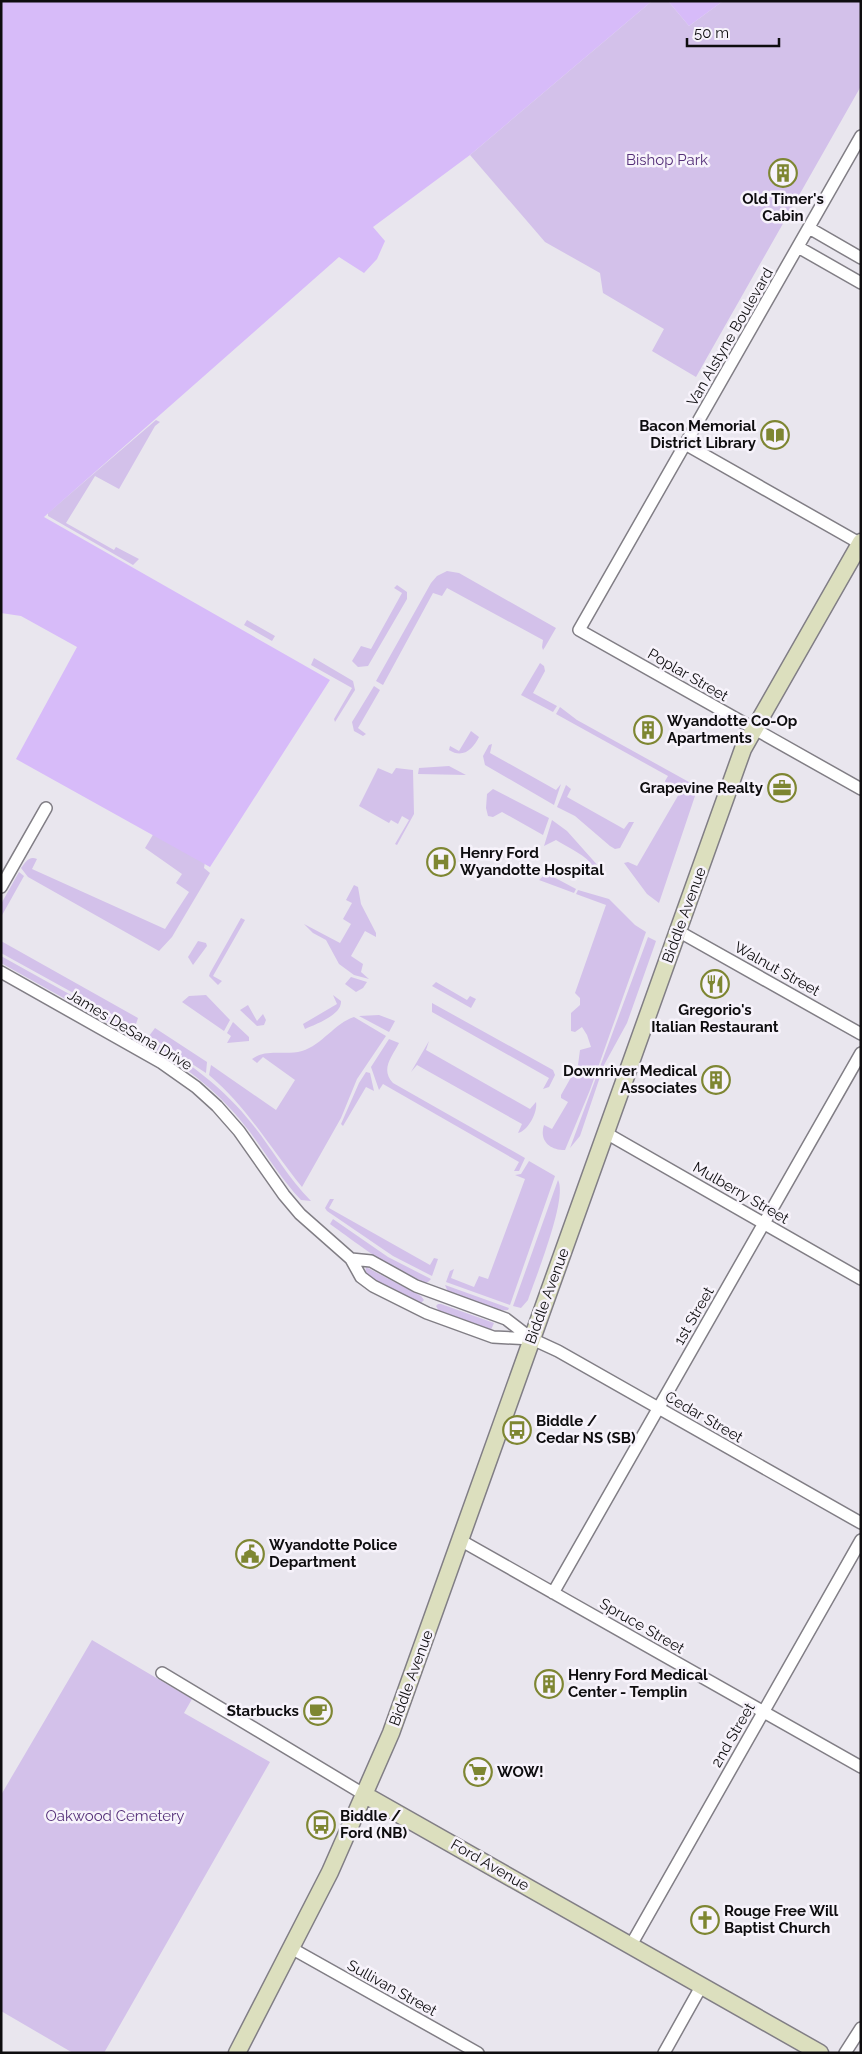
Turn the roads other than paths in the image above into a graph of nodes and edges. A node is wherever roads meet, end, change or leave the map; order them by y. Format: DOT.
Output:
graph roads {
  1 [pos="861,136"];
  2 [pos="810,228"];
  3 [pos="798,247"];
  4 [pos="861,258"];
  5 [pos="861,283"];
  6 [pos="685,444"];
  7 [pos="860,543"];
  8 [pos="579,630"];
  9 [pos="755,730"];
  10 [pos="861,789"];
  11 [pos="46,808"];
  12 [pos="1,887"];
  13 [pos="678,931"];
  14 [pos="1,972"];
  15 [pos="861,1034"];
  16 [pos="861,1053"];
  17 [pos="606,1133"];
  18 [pos="764,1224"];
  19 [pos="351,1259"];
  20 [pos="861,1279"];
  21 [pos="532,1339"];
  22 [pos="659,1408"];
  23 [pos="861,1523"];
  24 [pos="460,1540"];
  25 [pos="861,1540"];
  26 [pos="553,1593"];
  27 [pos="162,1672"];
  28 [pos="763,1712"];
  29 [pos="861,1767"];
  30 [pos="365,1795"];
  31 [pos="631,1945"];
  32 [pos="291,1948"];
  33 [pos="702,1985"];
  34 [pos="861,2028"];
  35 [pos="236,2053"];
  36 [pos="478,2053"];
  37 [pos="664,2053"];
  38 [pos="820,2053"];
  39 [pos="845,2053"];
  1 -- 2 [label="street, Van Alstyne Boulevard"];
  2 -- 3 [label="street, Van Alstyne Boulevard"];
  2 -- 4 [label="street"];
  3 -- 5 [label="street"];
  3 -- 6 [label="street, Van Alstyne Boulevard"];
  6 -- 7 [label="street"];
  6 -- 8 [label="street, Van Alstyne Boulevard"];
  7 -- 9 [label="main road, Biddle Avenue"];
  8 -- 9 [label="street, Poplar Street"];
  9 -- 10 [label="street, Poplar Street"];
  9 -- 13 [label="main road, Biddle Avenue"];
  11 -- 12 [label="street"];
  13 -- 15 [label="street, Walnut Street"];
  13 -- 17 [label="main road, Biddle Avenue"];
  14 -- 19 [label="street, James DeSana Drive"];
  16 -- 18 [label="street, 1st Street"];
  17 -- 18 [label="street, Mulberry Street"];
  17 -- 21 [label="main road, Biddle Avenue"];
  18 -- 20 [label="street, Mulberry Street"];
  18 -- 22 [label="street, 1st Street"];
  19 -- 21 [label="street, James DeSana Drive"];
  19 -- 21 [label="street, James DeSana Drive"];
  21 -- 22 [label="street, Cedar Street"];
  21 -- 24 [label="main road, Biddle Avenue"];
  22 -- 23 [label="street, Cedar Street"];
  22 -- 26 [label="street, 1st Street"];
  24 -- 26 [label="street, Spruce Street"];
  24 -- 30 [label="main road, Biddle Avenue"];
  25 -- 28 [label="street, 2nd Street"];
  26 -- 28 [label="street, Spruce Street"];
  27 -- 30 [label="street, Ford Avenue"];
  28 -- 29 [label="street, Spruce Street"];
  28 -- 31 [label="street, 2nd Street"];
  30 -- 31 [label="main road, Ford Avenue"];
  30 -- 32 [label="main road, Biddle Avenue"];
  31 -- 33 [label="main road, Ford Avenue"];
  32 -- 35 [label="main road, Biddle Avenue"];
  32 -- 36 [label="street, Sullivan Street"];
  33 -- 37 [label="street"];
  33 -- 38 [label="main road, Ford Avenue"];
  34 -- 39 [label="street"];
}
